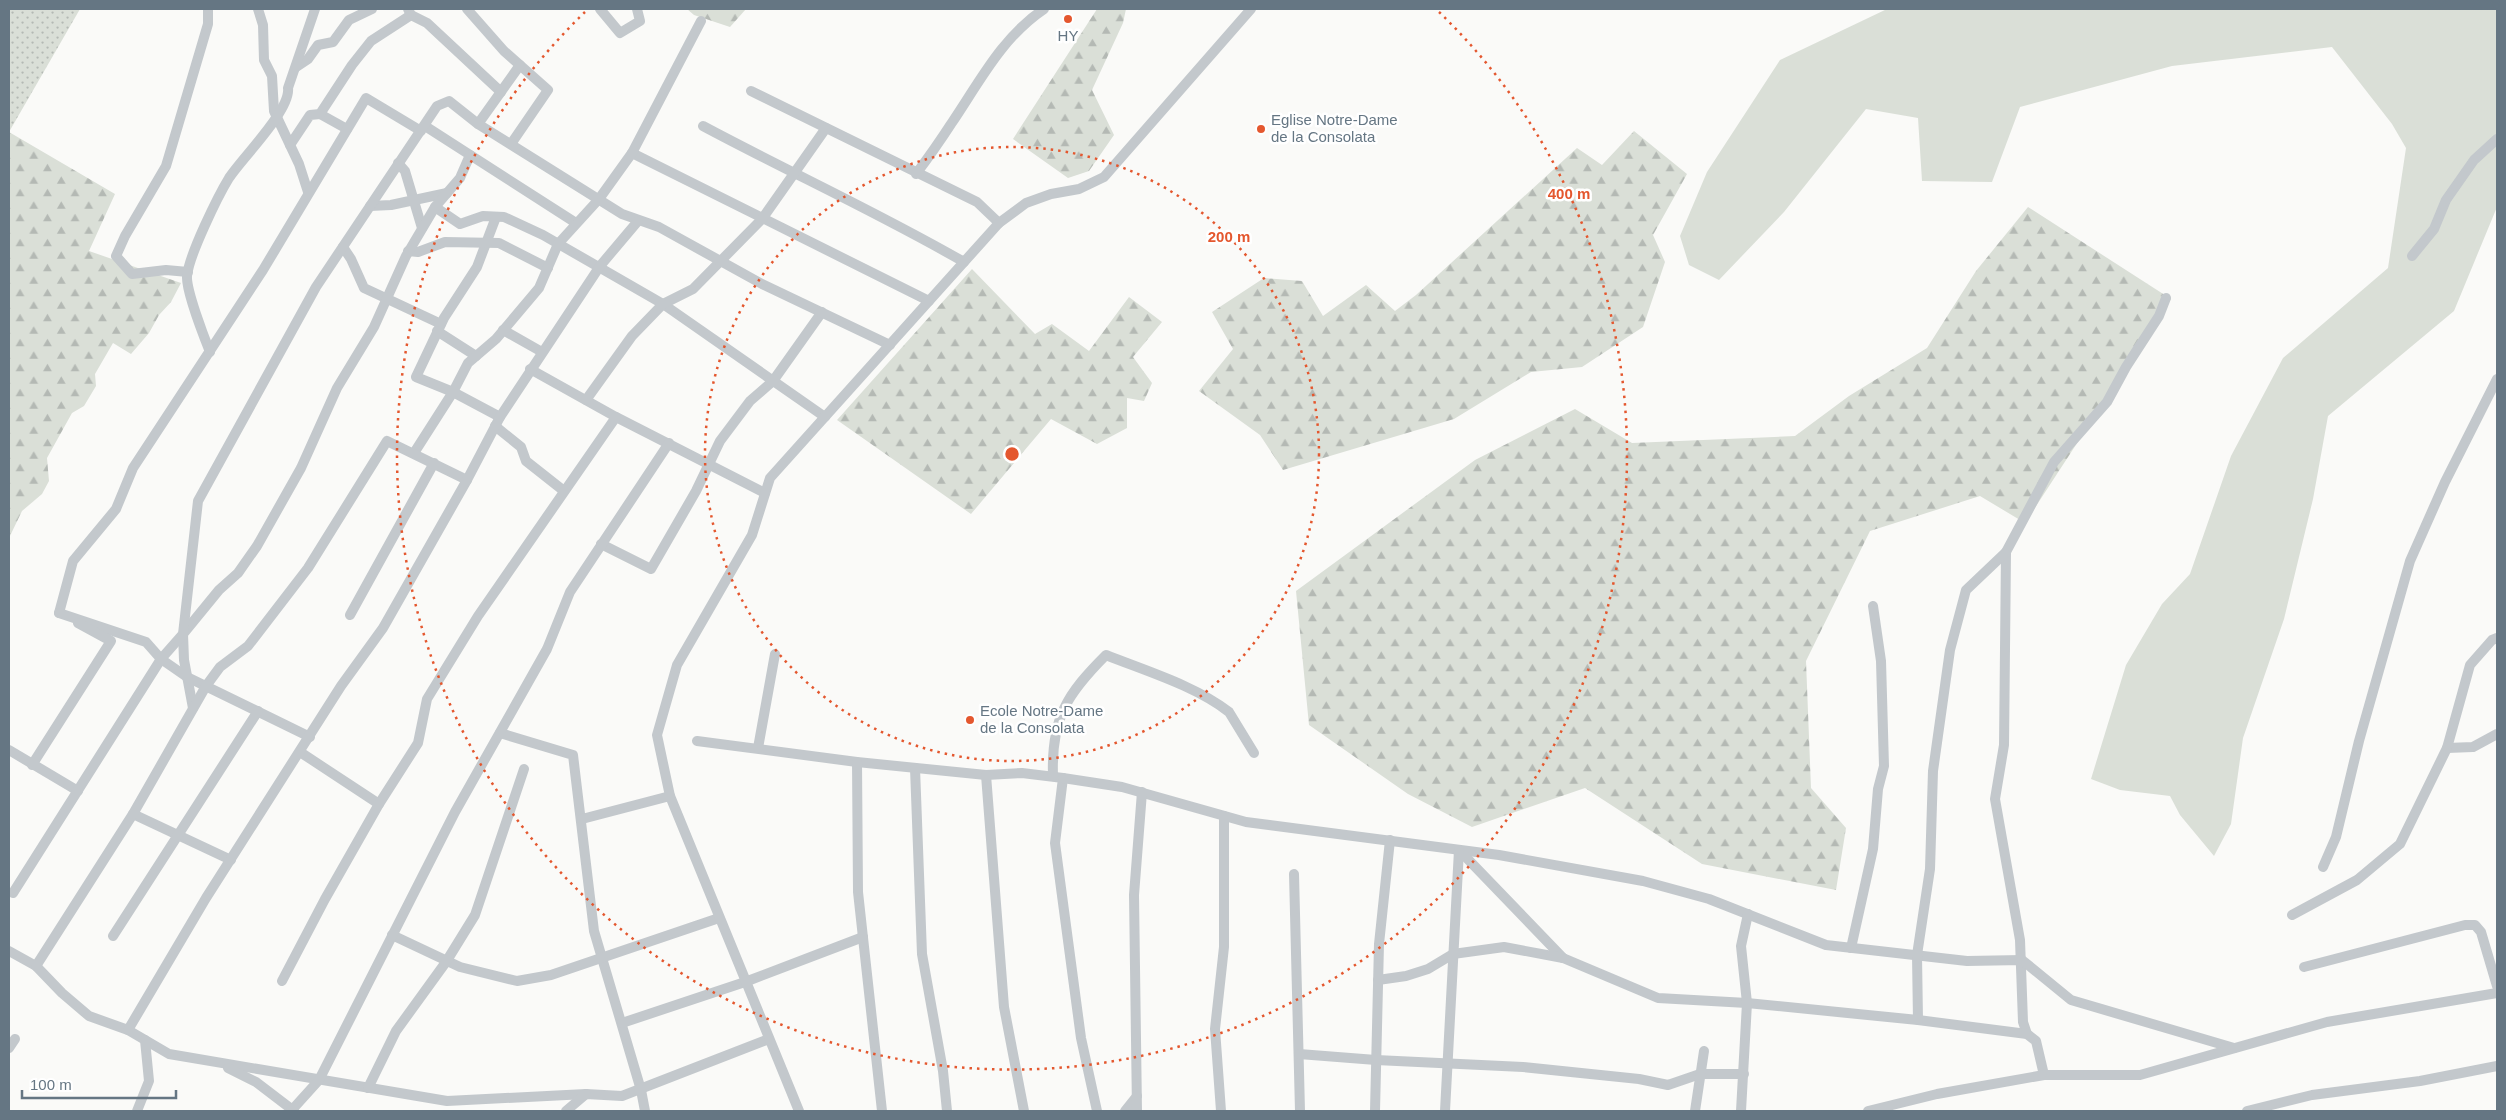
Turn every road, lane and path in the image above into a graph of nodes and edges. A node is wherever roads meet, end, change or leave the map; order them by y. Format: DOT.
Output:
graph roads {
  1 [pos="208,9"];
  2 [pos="258,9"];
  3 [pos="315,9"];
  4 [pos="372,9"];
  5 [pos="467,9"];
  6 [pos="600,9"];
  7 [pos="637,9"];
  8 [pos="1044,9"];
  9 [pos="1250,9"];
  10 [pos="409,12"];
  11 [pos="701,22"];
  12 [pos="520,65"];
  13 [pos="296,67"];
  14 [pos="501,92"];
  15 [pos="751,92"];
  16 [pos="320,114"];
  17 [pos="276,115"];
  18 [pos="478,124"];
  19 [pos="703,126"];
  20 [pos="423,128"];
  21 [pos="826,128"];
  22 [pos="347,129"];
  23 [pos="2497,139"];
  24 [pos="511,144"];
  25 [pos="290,145"];
  26 [pos="632,153"];
  27 [pos="470,155"];
  28 [pos="398,163"];
  29 [pos="793,174"];
  30 [pos="916,174"];
  31 [pos="308,192"];
  32 [pos="447,192"];
  33 [pos="599,198"];
  34 [pos="415,199"];
  35 [pos="370,206"];
  36 [pos="435,207"];
  37 [pos="496,216"];
  38 [pos="762,219"];
  39 [pos="638,220"];
  40 [pos="576,223"];
  41 [pos="999,223"];
  42 [pos="422,228"];
  43 [pos="488,243"];
  44 [pos="558,244"];
  45 [pos="343,247"];
  46 [pos="408,251"];
  47 [pos="2412,256"];
  48 [pos="720,260"];
  49 [pos="964,262"];
  50 [pos="600,266"];
  51 [pos="548,268"];
  52 [pos="188,272"];
  53 [pos="2166,298"];
  54 [pos="385,300"];
  55 [pos="929,301"];
  56 [pos="663,304"];
  57 [pos="822,312"];
  58 [pos="439,327"];
  59 [pos="503,330"];
  60 [pos="890,345"];
  61 [pos="210,352"];
  62 [pos="542,352"];
  63 [pos="476,356"];
  64 [pos="530,368"];
  65 [pos="2497,379"];
  66 [pos="773,381"];
  67 [pos="453,392"];
  68 [pos="586,400"];
  69 [pos="616,417"];
  70 [pos="825,417"];
  71 [pos="498,421"];
  72 [pos="669,443"];
  73 [pos="414,453"];
  74 [pos="434,464"];
  75 [pos="708,466"];
  76 [pos="467,480"];
  77 [pos="564,491"];
  78 [pos="765,493"];
  79 [pos="601,544"];
  80 [pos="2006,552"];
  81 [pos="1873,606"];
  82 [pos="59,613"];
  83 [pos="350,615"];
  84 [pos="183,634"];
  85 [pos="2497,638"];
  86 [pos="775,654"];
  87 [pos="161,659"];
  88 [pos="186,677"];
  89 [pos="206,686"];
  90 [pos="194,708"];
  91 [pos="258,710"];
  92 [pos="500,733"];
  93 [pos="2497,734"];
  94 [pos="310,736"];
  95 [pos="697,741"];
  96 [pos="758,748"];
  97 [pos="2447,748"];
  98 [pos="9,750"];
  99 [pos="300,752"];
  100 [pos="1254,753"];
  101 [pos="857,762"];
  102 [pos="32,765"];
  103 [pos="915,768"];
  104 [pos="524,769"];
  105 [pos="986,775"];
  106 [pos="1058,777"];
  107 [pos="78,791"];
  108 [pos="1142,792"];
  109 [pos="670,796"];
  110 [pos="379,804"];
  111 [pos="133,814"];
  112 [pos="1224,816"];
  113 [pos="582,819"];
  114 [pos="180,835"];
  115 [pos="1390,840"];
  116 [pos="1459,850"];
  117 [pos="231,860"];
  118 [pos="2323,867"];
  119 [pos="1294,874"];
  120 [pos="13,893"];
  121 [pos="1748,914"];
  122 [pos="2292,915"];
  123 [pos="719,918"];
  124 [pos="392,935"];
  125 [pos="113,936"];
  126 [pos="863,937"];
  127 [pos="1850,948"];
  128 [pos="9,951"];
  129 [pos="1453,954"];
  130 [pos="1917,955"];
  131 [pos="602,958"];
  132 [pos="1563,958"];
  133 [pos="2022,960"];
  134 [pos="446,962"];
  135 [pos="36,966"];
  136 [pos="2304,967"];
  137 [pos="1378,980"];
  138 [pos="282,981"];
  139 [pos="745,982"];
  140 [pos="2497,986"];
  141 [pos="2497,993"];
  142 [pos="1746,1004"];
  143 [pos="1918,1020"];
  144 [pos="622,1023"];
  145 [pos="128,1030"];
  146 [pos="2028,1034"];
  147 [pos="769,1039"];
  148 [pos="145,1040"];
  149 [pos="2234,1048"];
  150 [pos="1704,1051"];
  151 [pos="1299,1054"];
  152 [pos="1376,1060"];
  153 [pos="218,1063"];
  154 [pos="1447,1064"];
  155 [pos="2497,1066"];
  156 [pos="1700,1074"];
  157 [pos="1744,1074"];
  158 [pos="2044,1075"];
  159 [pos="319,1080"];
  160 [pos="368,1088"];
  161 [pos="641,1090"];
  162 [pos="586,1094"];
  163 [pos="1137,1096"];
  164 [pos="137,1111"];
  165 [pos="293,1111"];
  166 [pos="566,1111"];
  167 [pos="645,1111"];
  168 [pos="799,1111"];
  169 [pos="882,1111"];
  170 [pos="946,1111"];
  171 [pos="1024,1111"];
  172 [pos="1097,1111"];
  173 [pos="1125,1111"];
  174 [pos="1137,1111"];
  175 [pos="1221,1111"];
  176 [pos="1300,1111"];
  177 [pos="1375,1111"];
  178 [pos="1445,1111"];
  179 [pos="1695,1111"];
  180 [pos="1741,1111"];
  181 [pos="1868,1111"];
  182 [pos="2247,1111"];
  1 -- 52 [label="street"];
  2 -- 17 [label="street"];
  3 -- 13 [label="street"];
  4 -- 13 [label="street"];
  5 -- 12 [label="street"];
  6 -- 7 [label="street"];
  8 -- 30 [label="street"];
  9 -- 41 [label="street"];
  10 -- 14 [label="street"];
  10 -- 16 [label="street"];
  11 -- 26 [label="street"];
  12 -- 14 [label="street"];
  12 -- 24 [label="street"];
  13 -- 17 [label="street"];
  14 -- 18 [label="street"];
  15 -- 21 [label="street"];
  16 -- 22 [label="street"];
  16 -- 25 [label="street"];
  17 -- 25 [label="street"];
  17 -- 52 [label="street"];
  18 -- 20 [label="street"];
  18 -- 24 [label="street"];
  19 -- 29 [label="street"];
  20 -- 22 [label="street"];
  20 -- 27 [label="street"];
  20 -- 28 [label="street"];
  21 -- 29 [label="street"];
  21 -- 30 [label="street"];
  22 -- 31 [label="street"];
  23 -- 47 [label="street"];
  24 -- 33 [label="street"];
  25 -- 31 [label="street"];
  26 -- 33 [label="street"];
  26 -- 38 [label="street"];
  27 -- 32 [label="street"];
  27 -- 40 [label="street"];
  28 -- 34 [label="street"];
  28 -- 35 [label="street"];
  29 -- 38 [label="street"];
  29 -- 49 [label="street"];
  30 -- 41 [label="street"];
  31 -- 61 [label="street"];
  32 -- 34 [label="street"];
  32 -- 36 [label="street"];
  33 -- 39 [label="street"];
  33 -- 40 [label="street"];
  34 -- 35 [label="street"];
  34 -- 42 [label="street"];
  35 -- 45 [label="street"];
  36 -- 37 [label="street"];
  36 -- 42 [label="street"];
  37 -- 43 [label="street"];
  37 -- 44 [label="street"];
  38 -- 48 [label="street"];
  38 -- 55 [label="street"];
  39 -- 48 [label="street"];
  39 -- 50 [label="street"];
  40 -- 44 [label="street"];
  41 -- 49 [label="street"];
  42 -- 46 [label="street"];
  43 -- 46 [label="street"];
  43 -- 51 [label="street"];
  43 -- 58 [label="street"];
  44 -- 50 [label="street"];
  44 -- 51 [label="street"];
  45 -- 54 [label="street"];
  45 -- 84 [label="street"];
  46 -- 54 [label="street"];
  48 -- 56 [label="street"];
  48 -- 57 [label="street"];
  49 -- 55 [label="street"];
  50 -- 56 [label="street"];
  50 -- 62 [label="street"];
  51 -- 59 [label="street"];
  52 -- 61 [label="street"];
  53 -- 80 [label="street"];
  54 -- 58 [label="street"];
  54 -- 84 [label="street"];
  55 -- 60 [label="street"];
  56 -- 66 [label="street"];
  56 -- 68 [label="street"];
  57 -- 60 [label="street"];
  57 -- 66 [label="street"];
  58 -- 63 [label="street"];
  58 -- 67 [label="street"];
  59 -- 62 [label="street"];
  59 -- 63 [label="street"];
  60 -- 70 [label="street"];
  61 -- 82 [label="street"];
  62 -- 64 [label="street"];
  63 -- 67 [label="street"];
  64 -- 68 [label="street"];
  64 -- 71 [label="street"];
  65 -- 118 [label="street"];
  66 -- 70 [label="street"];
  66 -- 75 [label="street"];
  67 -- 71 [label="street"];
  67 -- 73 [label="street"];
  68 -- 69 [label="street"];
  69 -- 72 [label="street"];
  69 -- 77 [label="street"];
  70 -- 78 [label="street"];
  71 -- 76 [label="street"];
  71 -- 77 [label="street"];
  72 -- 75 [label="street"];
  72 -- 79 [label="street"];
  73 -- 74 [label="street"];
  73 -- 89 [label="street"];
  74 -- 76 [label="street"];
  74 -- 83 [label="street"];
  75 -- 78 [label="street"];
  75 -- 79 [label="street"];
  76 -- 94 [label="street"];
  77 -- 110 [label="street"];
  78 -- 109 [label="street"];
  79 -- 92 [label="street"];
  80 -- 130 [label="street"];
  80 -- 133 [label="street"];
  81 -- 127 [label="street"];
  82 -- 87 [label="street"];
  82 -- 102 [label="street"];
  84 -- 87 [label="street"];
  84 -- 88 [label="street"];
  85 -- 97 [label="street"];
  86 -- 96 [label="street"];
  87 -- 88 [label="street"];
  87 -- 107 [label="street"];
  88 -- 89 [label="street"];
  88 -- 90 [label="street"];
  89 -- 90 [label="street"];
  89 -- 91 [label="street"];
  90 -- 111 [label="street"];
  91 -- 94 [label="street"];
  91 -- 114 [label="street"];
  92 -- 113 [label="street"];
  92 -- 124 [label="street"];
  93 -- 97 [label="street"];
  94 -- 99 [label="street"];
  95 -- 96 [label="street"];
  96 -- 101 [label="street"];
  97 -- 122 [label="street"];
  98 -- 102 [label="street"];
  99 -- 110 [label="street"];
  99 -- 117 [label="street"];
  100 -- 106 [label="street"];
  101 -- 103 [label="street"];
  101 -- 126 [label="street"];
  102 -- 107 [label="street"];
  103 -- 105 [label="street"];
  103 -- 170 [label="street"];
  104 -- 134 [label="street"];
  105 -- 106 [label="street"];
  105 -- 171 [label="street"];
  106 -- 108 [label="street"];
  106 -- 172 [label="street"];
  107 -- 120 [label="street"];
  108 -- 112 [label="street"];
  108 -- 163 [label="street"];
  109 -- 113 [label="street"];
  109 -- 123 [label="street"];
  110 -- 138 [label="street"];
  111 -- 114 [label="street"];
  111 -- 135 [label="street"];
  112 -- 115 [label="street"];
  112 -- 175 [label="street"];
  113 -- 131 [label="street"];
  114 -- 117 [label="street"];
  114 -- 125 [label="street"];
  115 -- 116 [label="street"];
  115 -- 137 [label="street"];
  116 -- 121 [label="street"];
  116 -- 129 [label="street"];
  116 -- 132 [label="street"];
  117 -- 145 [label="street"];
  119 -- 151 [label="street"];
  121 -- 127 [label="street"];
  121 -- 142 [label="street"];
  123 -- 131 [label="street"];
  123 -- 139 [label="street"];
  124 -- 134 [label="street"];
  124 -- 159 [label="street"];
  126 -- 139 [label="street"];
  126 -- 169 [label="street"];
  127 -- 130 [label="street"];
  128 -- 135 [label="street"];
  129 -- 132 [label="street"];
  129 -- 137 [label="street"];
  129 -- 154 [label="street"];
  130 -- 133 [label="street"];
  130 -- 143 [label="street"];
  131 -- 134 [label="street"];
  131 -- 144 [label="street"];
  132 -- 142 [label="street"];
  133 -- 146 [label="street"];
  133 -- 149 [label="street"];
  134 -- 160 [label="street"];
  135 -- 145 [label="street"];
  136 -- 140 [label="street"];
  137 -- 152 [label="street"];
  139 -- 144 [label="street"];
  139 -- 147 [label="street"];
  141 -- 149 [label="street"];
  142 -- 143 [label="street"];
  142 -- 157 [label="street"];
  143 -- 146 [label="street"];
  144 -- 161 [label="street"];
  145 -- 148 [label="street"];
  146 -- 158 [label="street"];
  147 -- 161 [label="street"];
  147 -- 168 [label="street"];
  148 -- 153 [label="street"];
  148 -- 164 [label="street"];
  149 -- 158 [label="street"];
  150 -- 156 [label="street"];
  151 -- 152 [label="street"];
  151 -- 176 [label="street"];
  152 -- 154 [label="street"];
  152 -- 177 [label="street"];
  153 -- 159 [label="street"];
  153 -- 165 [label="street"];
  154 -- 156 [label="street"];
  154 -- 178 [label="street"];
  155 -- 182 [label="street"];
  156 -- 157 [label="street"];
  156 -- 179 [label="street"];
  157 -- 180 [label="street"];
  158 -- 181 [label="street"];
  159 -- 160 [label="street"];
  159 -- 165 [label="street"];
  160 -- 162 [label="street"];
  161 -- 162 [label="street"];
  161 -- 167 [label="street"];
  162 -- 166 [label="street"];
  163 -- 173 [label="street"];
  163 -- 174 [label="street"];
}
